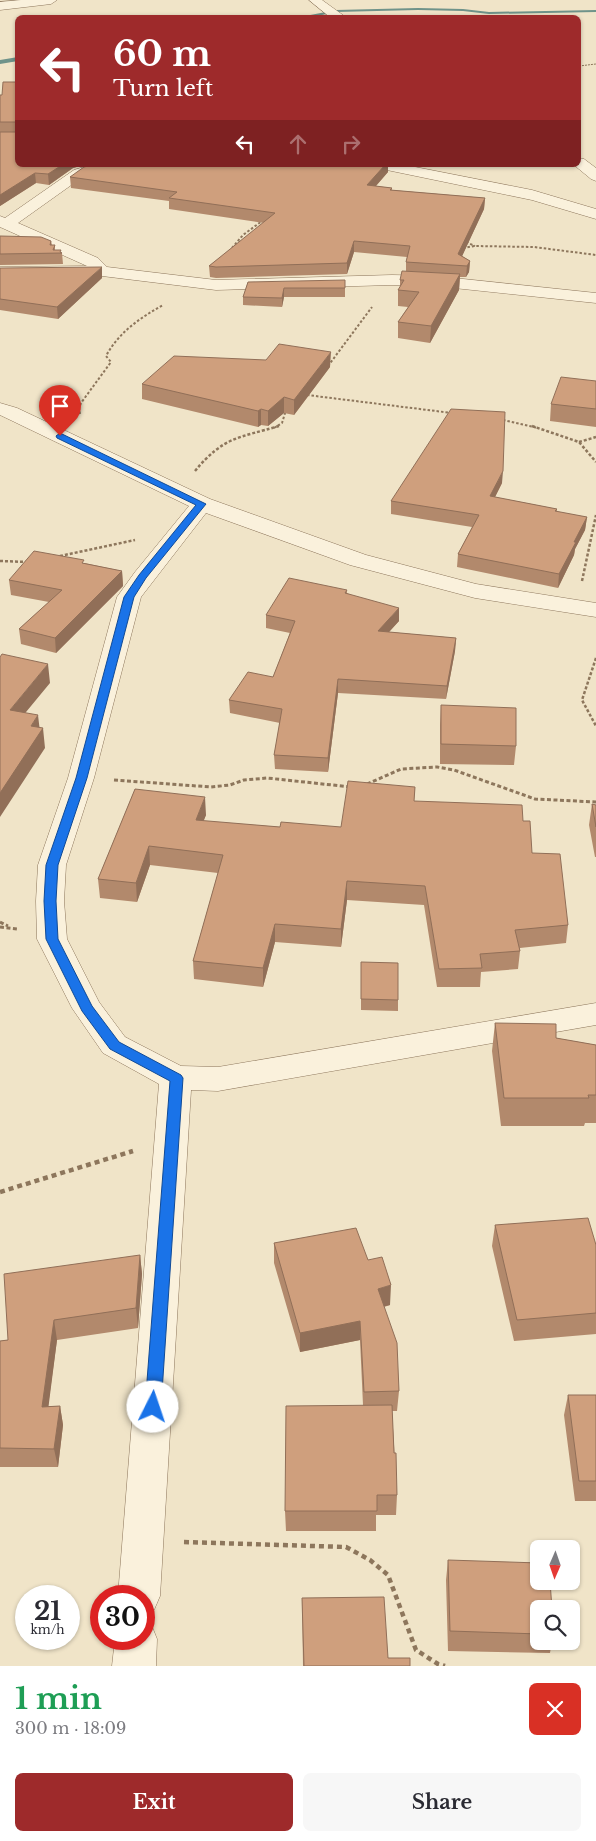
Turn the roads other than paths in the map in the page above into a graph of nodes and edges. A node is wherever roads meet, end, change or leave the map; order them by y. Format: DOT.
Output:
graph roads {
  1 [pos="51,0"];
  2 [pos="315,0"];
  3 [pos="0,6"];
  4 [pos="336,15"];
  5 [pos="581,164"];
  6 [pos="101,167"];
  7 [pos="392,167"];
  8 [pos="596,176"];
  9 [pos="596,214"];
  10 [pos="4,222"];
  11 [pos="102,271"];
  12 [pos="0,272"];
  13 [pos="596,298"];
  14 [pos="0,409"];
  15 [pos="190,499"];
  16 [pos="586,608"];
  17 [pos="596,1014"];
  18 [pos="176,1078"];
  19 [pos="140,1585"];
  20 [pos="135,1650"];
  21 [pos="134,1666"];
  1 -- 3 [label="street"];
  2 -- 4 [label="street"];
  5 -- 8 [label="street"];
  6 -- 10 [label="street"];
  7 -- 9 [label="street"];
  10 -- 11 [label="street"];
  11 -- 12 [label="street"];
  11 -- 13 [label="street"];
  14 -- 15 [label="street"];
  15 -- 16 [label="street"];
  15 -- 18 [label="street"];
  17 -- 18 [label="street"];
  18 -- 19 [label="street"];
  20 -- 21 [label="street"];
}
